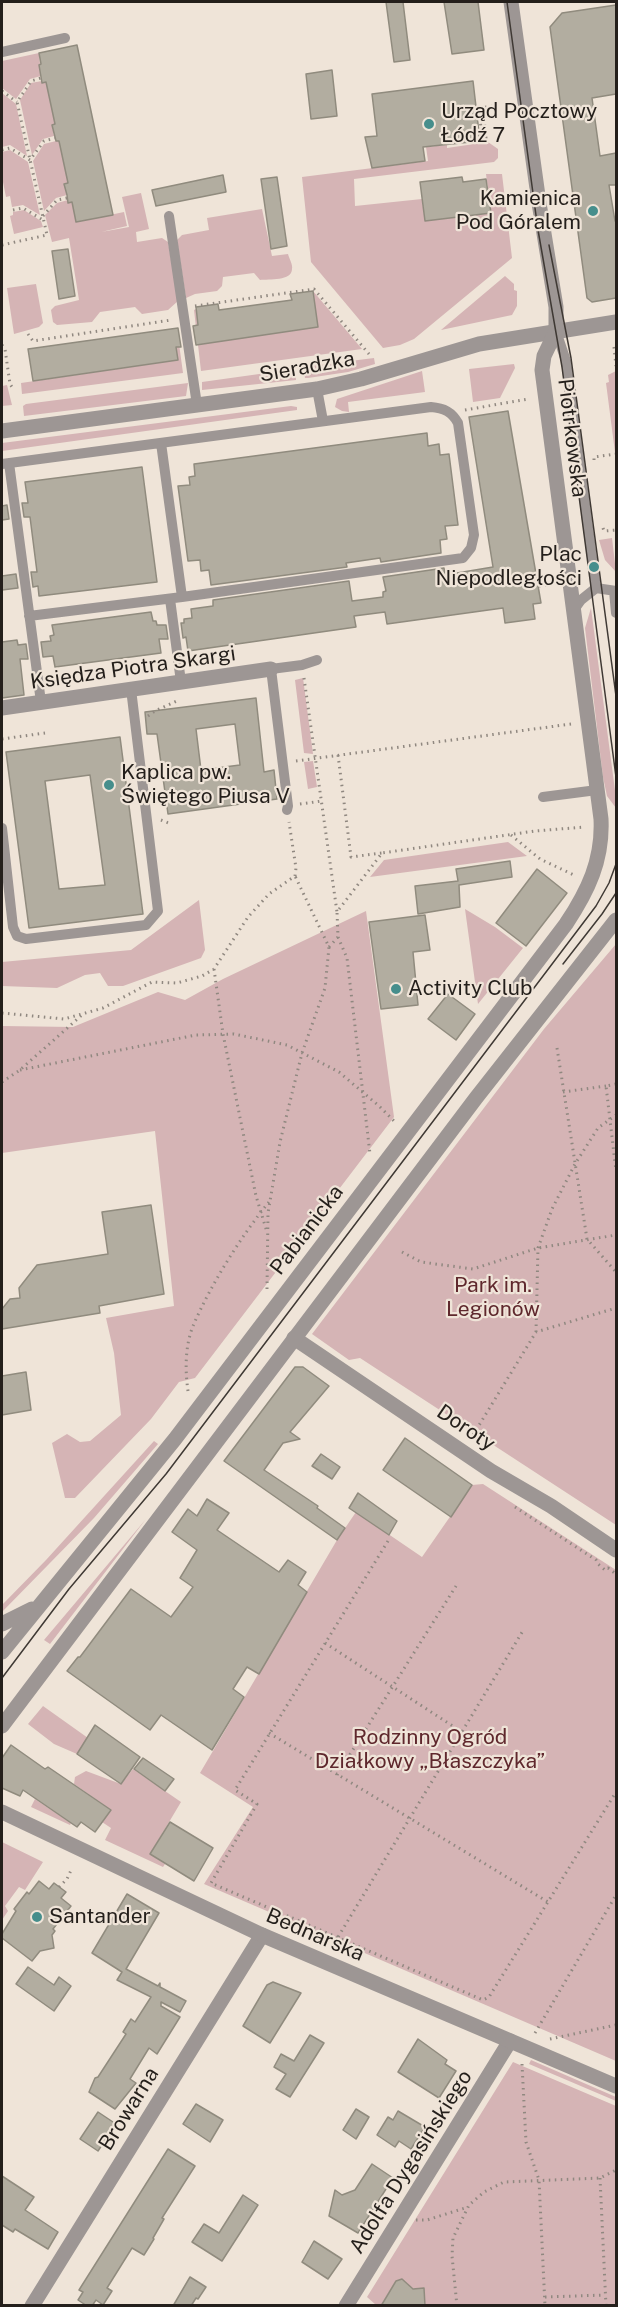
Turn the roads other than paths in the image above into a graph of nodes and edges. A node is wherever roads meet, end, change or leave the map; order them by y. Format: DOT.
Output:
graph roads {
  1 [pos="511,2"];
  2 [pos="65,38"];
  3 [pos="2,52"];
  4 [pos="169,216"];
  5 [pos="616,322"];
  6 [pos="556,331"];
  7 [pos="317,389"];
  8 [pos="197,405"];
  9 [pos="322,421"];
  10 [pos="2,431"];
  11 [pos="160,443"];
  12 [pos="5,463"];
  13 [pos="596,588"];
  14 [pos="615,591"];
  15 [pos="182,597"];
  16 [pos="170,598"];
  17 [pos="573,611"];
  18 [pos="616,613"];
  19 [pos="29,616"];
  20 [pos="317,660"];
  21 [pos="271,669"];
  22 [pos="181,682"];
  23 [pos="131,689"];
  24 [pos="41,702"];
  25 [pos="2,708"];
  26 [pos="597,790"];
  27 [pos="543,797"];
  28 [pos="287,810"];
  29 [pos="600,812"];
  30 [pos="616,818"];
  31 [pos="2,828"];
  32 [pos="616,920"];
  33 [pos="294,1338"];
  34 [pos="616,1550"];
  35 [pos="37,1606"];
  36 [pos="2,1624"];
  37 [pos="2,1652"];
  38 [pos="2,1726"];
  39 [pos="2,1812"];
  40 [pos="262,1935"];
  41 [pos="510,2041"];
  42 [pos="616,2086"];
  43 [pos="32,2306"];
  44 [pos="346,2306"];
  1 -- 6 [label="street, Piotrkowska"];
  2 -- 3 [label="lane"];
  4 -- 8 [label="lane"];
  5 -- 6 [label="street, Sieradzka"];
  6 -- 7 [label="street, Sieradzka"];
  6 -- 13 [label="lane"];
  6 -- 17 [label="street, Piotrkowska"];
  7 -- 8 [label="street, Sieradzka"];
  7 -- 9 [label="lane"];
  8 -- 10 [label="street, Sieradzka"];
  9 -- 11 [label="lane"];
  9 -- 15 [label="lane"];
  11 -- 12 [label="lane"];
  11 -- 15 [label="lane"];
  12 -- 19 [label="lane"];
  13 -- 14 [label="lane"];
  13 -- 17 [label="lane"];
  14 -- 18 [label="lane"];
  15 -- 16 [label="lane"];
  16 -- 19 [label="lane"];
  16 -- 22 [label="lane"];
  17 -- 26 [label="street, Piotrkowska"];
  19 -- 24 [label="lane"];
  20 -- 21 [label="lane"];
  21 -- 22 [label="street, Księdza Piotra Skargi"];
  21 -- 28 [label="lane"];
  22 -- 23 [label="street, Księdza Piotra Skargi"];
  23 -- 24 [label="street, Księdza Piotra Skargi"];
  23 -- 31 [label="lane"];
  24 -- 25 [label="street, Księdza Piotra Skargi"];
  26 -- 27 [label="lane"];
  26 -- 29 [label="street, Piotrkowska"];
  29 -- 30 [label="street"];
  29 -- 35 [label="street, Pabianicka"];
  32 -- 33 [label="street"];
  33 -- 34 [label="street, Doroty"];
  33 -- 38 [label="street"];
  35 -- 36 [label="street"];
  35 -- 37 [label="street, Pabianicka"];
  39 -- 40 [label="street, Bednarska"];
  40 -- 41 [label="street, Bednarska"];
  40 -- 43 [label="street, Browarna"];
  41 -- 42 [label="street, Bednarska"];
  41 -- 44 [label="street, Adolfa Dygasińskiego"];
}
